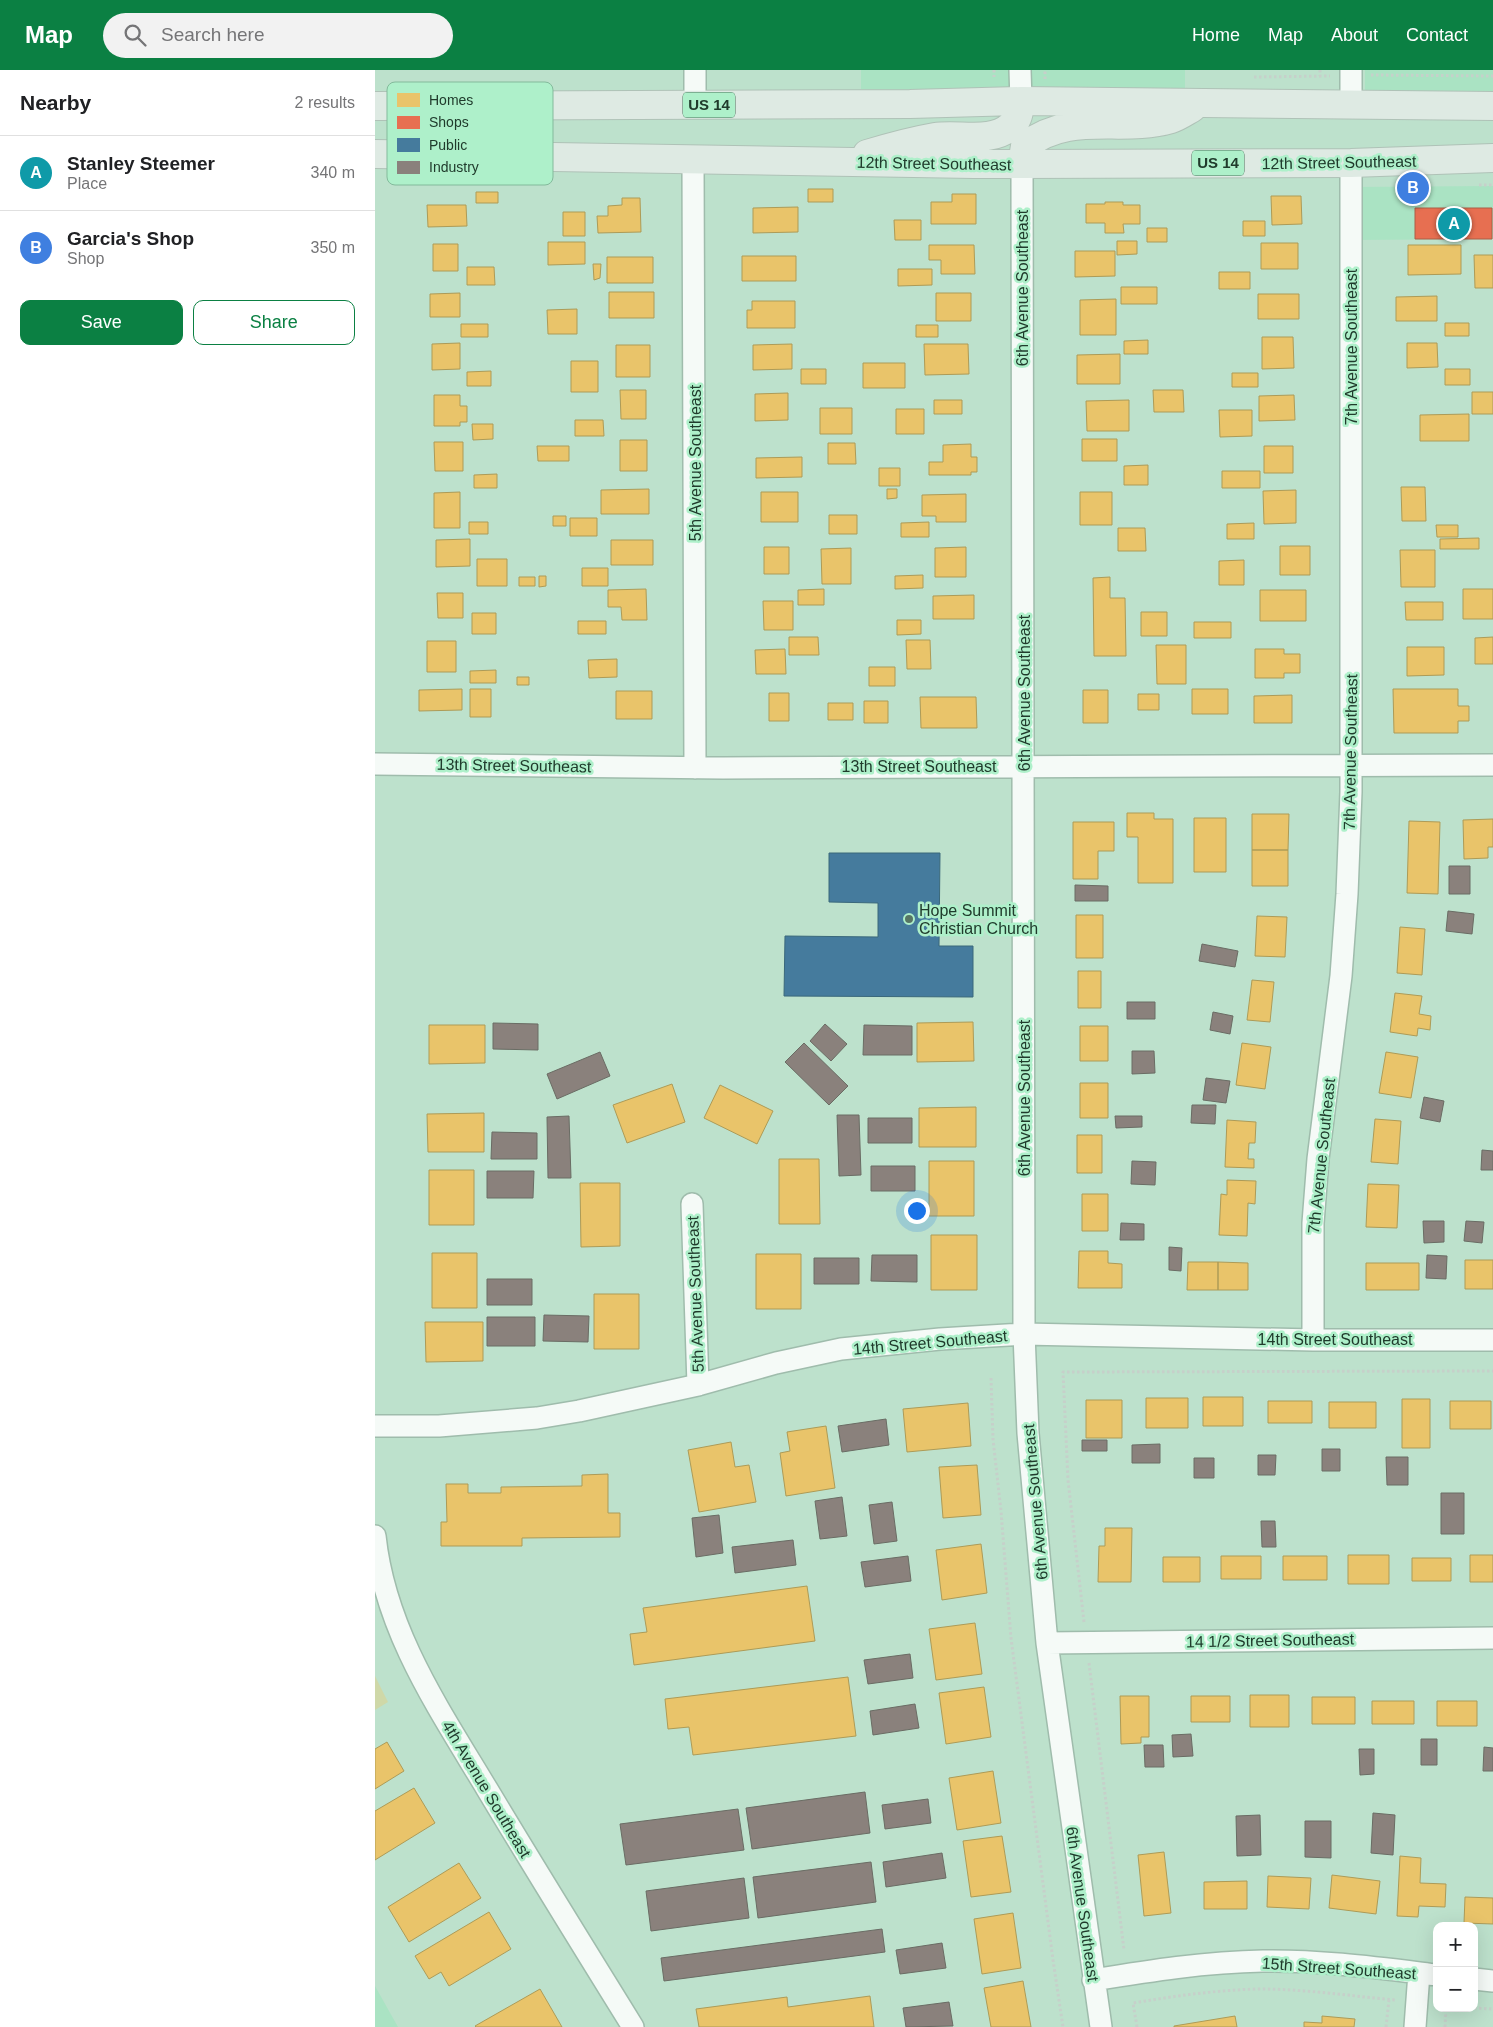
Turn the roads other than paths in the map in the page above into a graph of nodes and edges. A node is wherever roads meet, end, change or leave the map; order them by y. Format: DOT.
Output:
graph roads {
  1 [pos="695,70"];
  2 [pos="1021,70"];
  3 [pos="1351,70"];
  4 [pos="1021,101"];
  5 [pos="1202,102"];
  6 [pos="553,105"];
  7 [pos="695,105"];
  8 [pos="1351,105"];
  9 [pos="1493,106"];
  10 [pos="553,156"];
  11 [pos="693,158"];
  12 [pos="1493,158"];
  13 [pos="845,162"];
  14 [pos="1351,163"];
  15 [pos="1022,164"];
  16 [pos="375,764"];
  17 [pos="1352,765"];
  18 [pos="1493,765"];
  19 [pos="1024,766"];
  20 [pos="695,768"];
  21 [pos="692,1204"];
  22 [pos="1025,1334"];
  23 [pos="1313,1340"];
  24 [pos="1493,1340"];
  25 [pos="697,1384"];
  26 [pos="375,1426"];
  27 [pos="375,1536"];
  28 [pos="1493,1638"];
  29 [pos="1047,1643"];
  30 [pos="1428,1974"];
  31 [pos="1478,1979"];
  32 [pos="1093,1980"];
  33 [pos="1493,1981"];
  34 [pos="633,2027"];
  35 [pos="1101,2027"];
  36 [pos="1415,2027"];
  1 -- 7 [label="street"];
  2 -- 4 [label="street"];
  3 -- 8 [label="street"];
  4 -- 5 [label="main road, US 14"];
  4 -- 7 [label="main road, US 14"];
  4 -- 13 [label="main road"];
  5 -- 8 [label="main road, US 14"];
  5 -- 15 [label="main road"];
  6 -- 7 [label="main road, US 14"];
  8 -- 9 [label="main road, US 14"];
  10 -- 11 [label="main road, 12th Street Southeast / US 14"];
  11 -- 13 [label="main road, 12th Street Southeast / US 14"];
  11 -- 20 [label="street, 5th Avenue Southeast"];
  12 -- 14 [label="main road, 12th Street Southeast / US 14"];
  13 -- 15 [label="main road, 12th Street Southeast / US 14"];
  14 -- 15 [label="main road, 12th Street Southeast / US 14"];
  14 -- 17 [label="street, 7th Avenue Southeast"];
  15 -- 19 [label="street, 6th Avenue Southeast"];
  16 -- 20 [label="street, 13th Street Southeast"];
  17 -- 18 [label="street, 13th Street Southeast"];
  17 -- 19 [label="street, 13th Street Southeast"];
  17 -- 23 [label="street, 7th Avenue Southeast"];
  19 -- 20 [label="street, 13th Street Southeast"];
  19 -- 22 [label="street, 6th Avenue Southeast"];
  21 -- 25 [label="street, 5th Avenue Southeast"];
  22 -- 23 [label="street, 14th Street Southeast"];
  22 -- 25 [label="street, 14th Street Southeast"];
  22 -- 29 [label="street, 6th Avenue Southeast"];
  23 -- 24 [label="street, 14th Street Southeast"];
  25 -- 26 [label="street, 14th Street Southeast"];
  27 -- 34 [label="street, 4th Avenue Southeast"];
  28 -- 29 [label="street, 14 1/2 Street Southeast"];
  29 -- 32 [label="street, 6th Avenue Southeast"];
  30 -- 32 [label="street, 15th Street Southeast"];
  30 -- 36 [label="street"];
  31 -- 33 [label="street"];
  32 -- 35 [label="street, 6th Avenue Southeast"];
}
